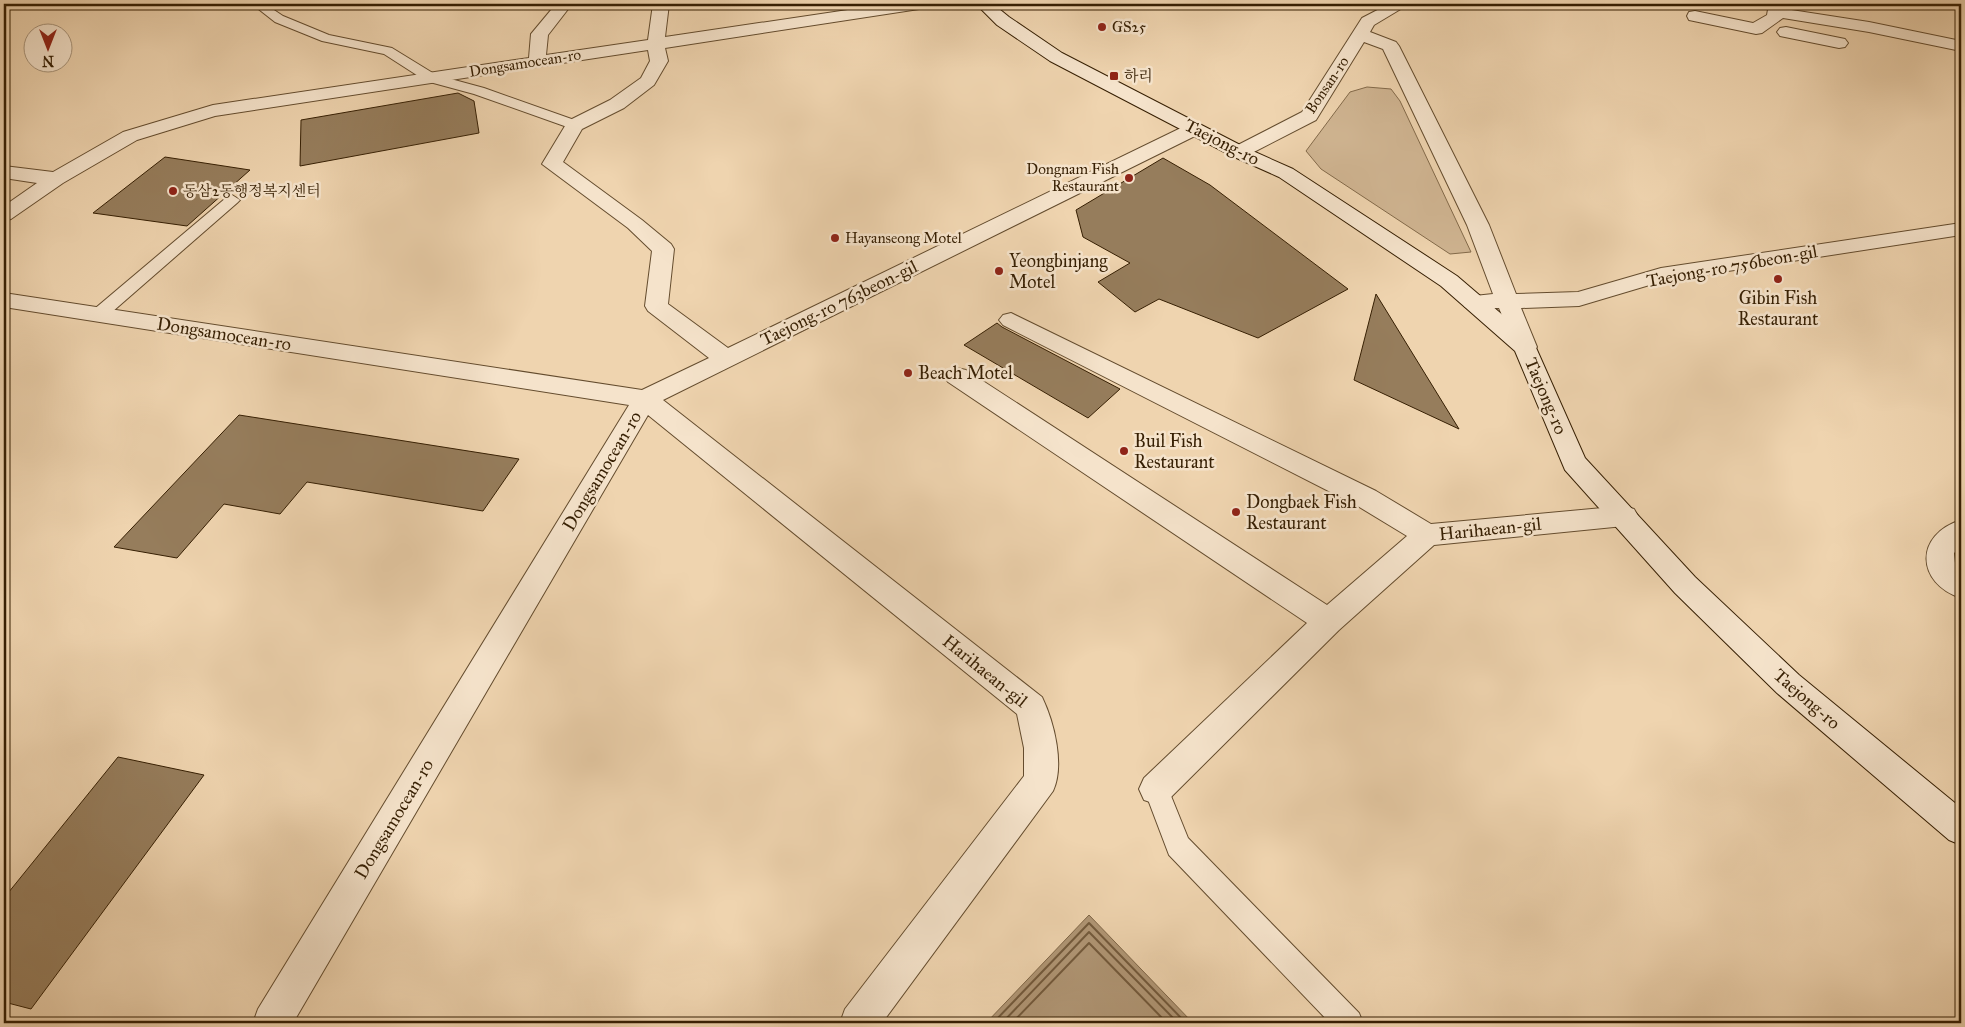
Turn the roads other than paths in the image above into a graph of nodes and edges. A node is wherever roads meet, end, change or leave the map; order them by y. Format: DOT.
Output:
graph roads {
  1 [pos="258,4"];
  2 [pos="564,4"];
  3 [pos="662,4"];
  4 [pos="920,4"];
  5 [pos="984,4"];
  6 [pos="1401,4"];
  7 [pos="1381,8"];
  8 [pos="1776,8"];
  9 [pos="1695,16"];
  10 [pos="1760,26"];
  11 [pos="1361,34"];
  12 [pos="1839,43"];
  13 [pos="656,44"];
  14 [pos="1961,46"];
  15 [pos="536,62"];
  16 [pos="431,78"];
  17 [pos="575,125"];
  18 [pos="1194,129"];
  19 [pos="1239,152"];
  20 [pos="4,172"];
  21 [pos="56,179"];
  22 [pos="232,200"];
  23 [pos="4,215"];
  24 [pos="1961,229"];
  25 [pos="1506,299"];
  26 [pos="4,300"];
  27 [pos="1473,302"];
  28 [pos="98,314"];
  29 [pos="1011,320"];
  30 [pos="1525,347"];
  31 [pos="726,359"];
  32 [pos="957,376"];
  33 [pos="645,399"];
  34 [pos="1624,516"];
  35 [pos="1961,531"];
  36 [pos="1427,536"];
  37 [pos="1961,586"];
  38 [pos="1328,621"];
  39 [pos="1156,789"];
  40 [pos="1961,829"];
  41 [pos="272,1023"];
  42 [pos="859,1023"];
  43 [pos="1349,1023"];
  1 -- 16 [label="lane"];
  2 -- 15 [label="street"];
  3 -- 13 [label="street"];
  4 -- 13 [label="street, Dongsamocean-ro"];
  5 -- 18 [label="street, Taejong-ro"];
  6 -- 7 [label="street, Bonsan-ro"];
  7 -- 11 [label="street, Bonsan-ro"];
  8 -- 10 [label="street"];
  8 -- 14 [label="street"];
  9 -- 10 [label="street"];
  10 -- 12 [label="street"];
  11 -- 19 [label="street, Bonsan-ro"];
  11 -- 25 [label="street"];
  13 -- 15 [label="street, Dongsamocean-ro"];
  13 -- 17 [label="street"];
  15 -- 16 [label="street, Dongsamocean-ro"];
  16 -- 17 [label="lane"];
  16 -- 21 [label="street, Dongsamocean-ro"];
  17 -- 31 [label="street"];
  18 -- 19 [label="street, Taejong-ro"];
  18 -- 31 [label="street, Taejong-ro 763beon-gil"];
  19 -- 27 [label="street, Taejong-ro"];
  20 -- 21 [label="street"];
  21 -- 23 [label="street, Dongsamocean-ro"];
  22 -- 28 [label="lane"];
  24 -- 25 [label="street, Taejong-ro 756beon-gil"];
  25 -- 27 [label="street, Taejong-ro 756beon-gil"];
  25 -- 30 [label="street"];
  26 -- 28 [label="street, Dongsamocean-ro"];
  27 -- 30 [label="street, Taejong-ro"];
  28 -- 33 [label="street, Dongsamocean-ro"];
  29 -- 36 [label="street"];
  30 -- 34 [label="street, Taejong-ro"];
  31 -- 33 [label="street, Taejong-ro 763beon-gil"];
  32 -- 38 [label="street"];
  33 -- 41 [label="street, Dongsamocean-ro"];
  33 -- 42 [label="street, Harihaean-gil"];
  34 -- 36 [label="street, Harihaean-gil"];
  34 -- 40 [label="street, Taejong-ro"];
  35 -- 37 [label="street"];
  36 -- 38 [label="street, Harihaean-gil"];
  38 -- 39 [label="street, Harihaean-gil"];
  39 -- 43 [label="lane"];
}
